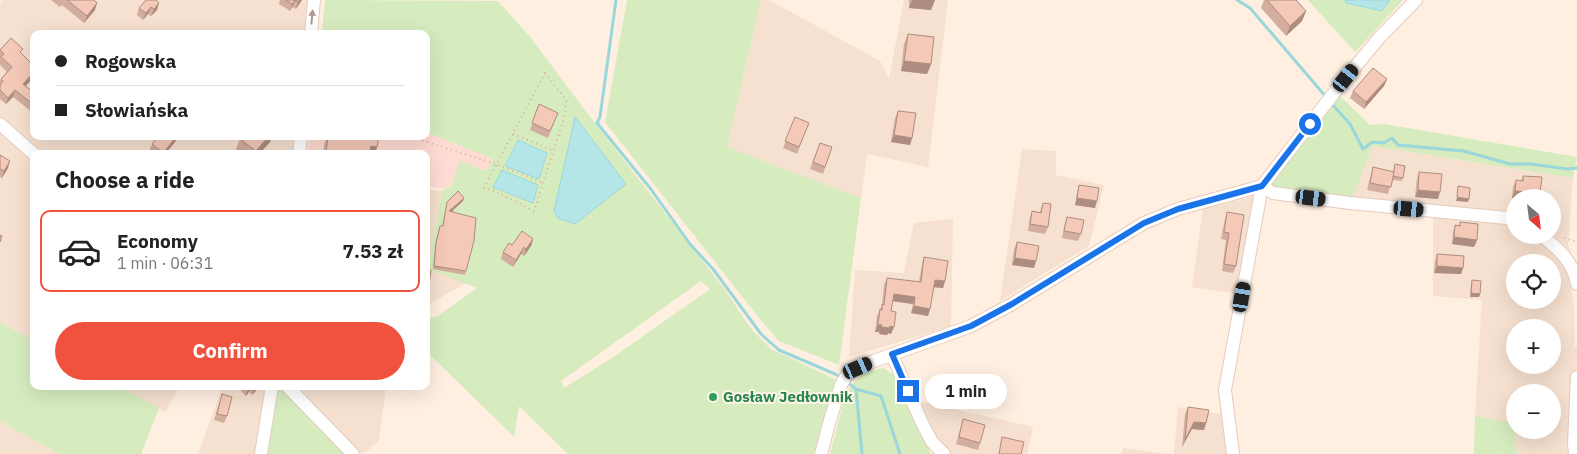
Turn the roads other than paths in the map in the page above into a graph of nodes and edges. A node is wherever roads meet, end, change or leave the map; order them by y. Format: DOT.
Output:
graph roads {
  1 [pos="314,0"];
  2 [pos="1416,0"];
  3 [pos="311,30"];
  4 [pos="0,124"];
  5 [pos="30,150"];
  6 [pos="1262,186"];
  7 [pos="1506,219"];
  8 [pos="1552,244"];
  9 [pos="1577,284"];
  10 [pos="892,354"];
  11 [pos="1577,377"];
  12 [pos="271,390"];
  13 [pos="291,390"];
  14 [pos="261,454"];
  15 [pos="353,454"];
  16 [pos="821,454"];
  17 [pos="944,454"];
  18 [pos="1233,454"];
  19 [pos="1575,454"];
  3 -- 1 [label="street, one-way"];
  2 -- 6 [label="street"];
  4 -- 5 [label="street"];
  6 -- 7 [label="street"];
  6 -- 10 [label="street"];
  6 -- 18 [label="street"];
  8 -- 9 [label="street"];
  10 -- 16 [label="street"];
  10 -- 17 [label="street"];
  11 -- 19 [label="street"];
  12 -- 14 [label="street"];
  13 -- 15 [label="street"];
}
